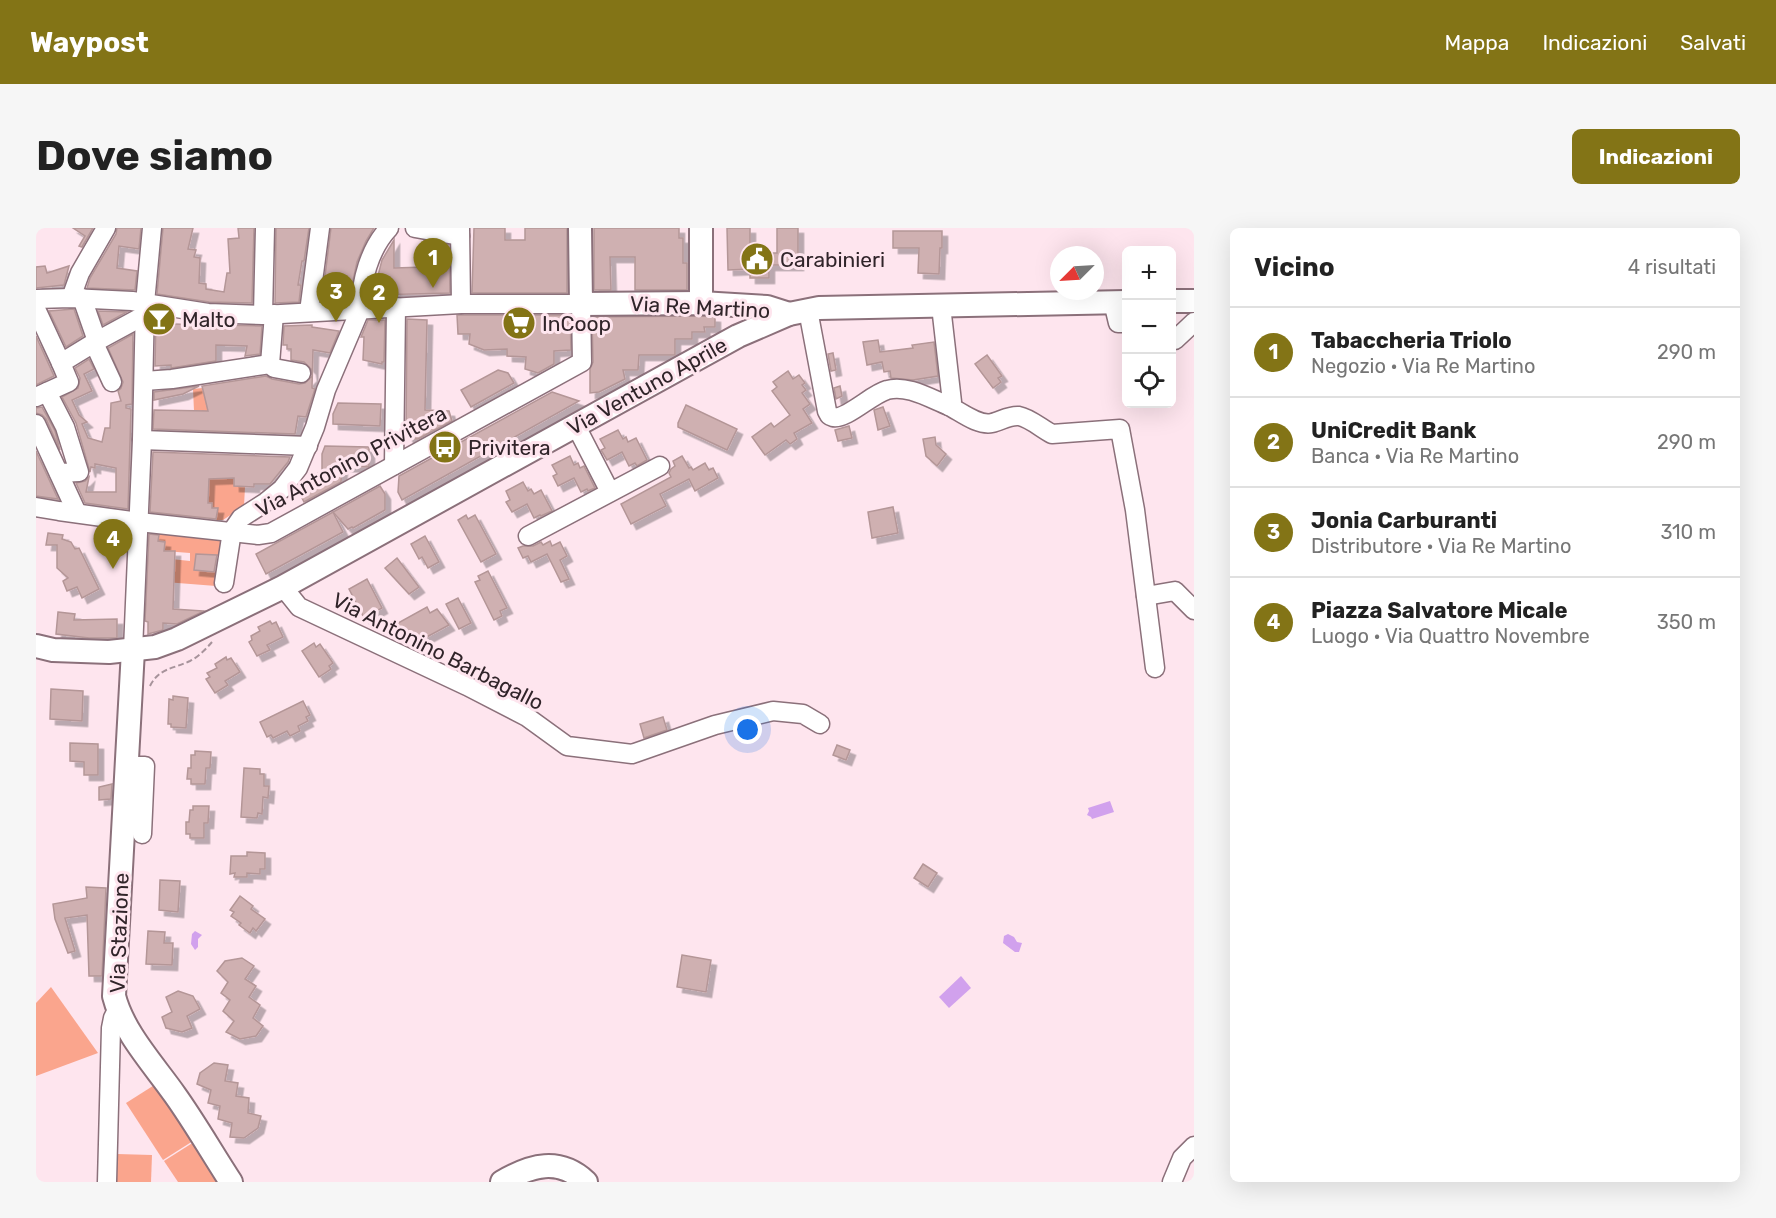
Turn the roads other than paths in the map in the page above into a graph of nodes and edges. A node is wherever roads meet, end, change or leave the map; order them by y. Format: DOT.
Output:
graph roads {
  1 [pos="106,228"];
  2 [pos="152,228"];
  3 [pos="265,228"];
  4 [pos="320,228"];
  5 [pos="389,228"];
  6 [pos="415,228"];
  7 [pos="580,228"];
  8 [pos="700,228"];
  9 [pos="460,232"];
  10 [pos="77,298"];
  11 [pos="36,299"];
  12 [pos="1176,301"];
  13 [pos="1194,301"];
  14 [pos="701,303"];
  15 [pos="462,304"];
  16 [pos="581,304"];
  17 [pos="941,306"];
  18 [pos="396,307"];
  19 [pos="36,309"];
  20 [pos="145,309"];
  21 [pos="360,310"];
  22 [pos="309,312"];
  23 [pos="799,312"];
  24 [pos="268,314"];
  25 [pos="1122,316"];
  26 [pos="1176,322"];
  27 [pos="1194,322"];
  28 [pos="1176,339"];
  29 [pos="96,342"];
  30 [pos="61,363"];
  31 [pos="270,364"];
  32 [pos="301,373"];
  33 [pos="144,381"];
  34 [pos="112,382"];
  35 [pos="42,395"];
  36 [pos="949,406"];
  37 [pos="36,424"];
  38 [pos="576,426"];
  39 [pos="142,440"];
  40 [pos="308,446"];
  41 [pos="394,465"];
  42 [pos="660,466"];
  43 [pos="47,467"];
  44 [pos="610,492"];
  45 [pos="36,507"];
  46 [pos="77,513"];
  47 [pos="139,522"];
  48 [pos="232,531"];
  49 [pos="528,536"];
  50 [pos="224,583"];
  51 [pos="285,590"];
  52 [pos="1146,596"];
  53 [pos="1194,610"];
  54 [pos="36,646"];
  55 [pos="133,650"];
  56 [pos="1155,668"];
  57 [pos="820,724"];
  58 [pos="134,812"];
  59 [pos="142,834"];
  60 [pos="117,1010"];
  61 [pos="1194,1146"];
  62 [pos="107,1182"];
  63 [pos="231,1182"];
  64 [pos="502,1182"];
  65 [pos="586,1182"];
  66 [pos="1172,1182"];
  1 -- 10 [label="street"];
  2 -- 20 [label="street"];
  3 -- 24 [label="street"];
  4 -- 22 [label="street"];
  5 -- 21 [label="street"];
  6 -- 9 [label="street"];
  7 -- 16 [label="main road"];
  8 -- 14 [label="main road"];
  9 -- 15 [label="street"];
  10 -- 11 [label="street, Via Re Martino"];
  10 -- 20 [label="street, Via Re Martino"];
  10 -- 29 [label="street"];
  12 -- 13 [label="main road"];
  14 -- 16 [label="main road, Via Re Martino"];
  14 -- 23 [label="main road, Via Re Martino"];
  15 -- 16 [label="street, Via Re Martino"];
  15 -- 18 [label="street, Via Re Martino"];
  16 -- 41 [label="street, Via Antonino Privitera"];
  17 -- 23 [label="main road, Via Ventuno Aprile"];
  17 -- 25 [label="main road, Via Ventuno Aprile"];
  17 -- 36 [label="street"];
  18 -- 21 [label="street, Via Re Martino"];
  18 -- 41 [label="street"];
  19 -- 30 [label="street"];
  20 -- 24 [label="street, Via Re Martino"];
  20 -- 29 [label="street"];
  20 -- 33 [label="street"];
  21 -- 22 [label="street, Via Re Martino"];
  21 -- 40 [label="street"];
  22 -- 24 [label="street, Via Re Martino"];
  23 -- 36 [label="street"];
  23 -- 38 [label="main road, Via Ventuno Aprile"];
  24 -- 31 [label="street"];
  26 -- 27 [label="street"];
  27 -- 28 [label="street"];
  29 -- 30 [label="street"];
  29 -- 34 [label="street"];
  30 -- 35 [label="street"];
  31 -- 32 [label="street"];
  31 -- 33 [label="street"];
  33 -- 39 [label="street"];
  35 -- 43 [label="street"];
  36 -- 52 [label="street"];
  37 -- 43 [label="street"];
  38 -- 44 [label="street"];
  38 -- 51 [label="main road, Via Ventuno Aprile"];
  39 -- 40 [label="street"];
  39 -- 47 [label="street"];
  40 -- 48 [label="street"];
  41 -- 48 [label="street, Via Antonino Privitera"];
  42 -- 44 [label="street"];
  43 -- 46 [label="street"];
  44 -- 49 [label="street"];
  45 -- 46 [label="street, Via Antonino Privitera"];
  46 -- 47 [label="street, Via Antonino Privitera"];
  47 -- 48 [label="street, Via Antonino Privitera"];
  47 -- 55 [label="street"];
  48 -- 50 [label="street"];
  51 -- 55 [label="main road, Via Ventuno Aprile"];
  51 -- 57 [label="street, Via Antonino Barbagallo"];
  52 -- 53 [label="street"];
  52 -- 56 [label="street"];
  54 -- 55 [label="main road, Via Ventuno Aprile"];
  55 -- 58 [label="main road, Via Stazione"];
  58 -- 59 [label="street"];
  58 -- 60 [label="main road, Via Stazione"];
  60 -- 62 [label="street"];
  60 -- 63 [label="main road, Via Stazione"];
  61 -- 66 [label="street"];
  64 -- 65 [label="main road"];
}
